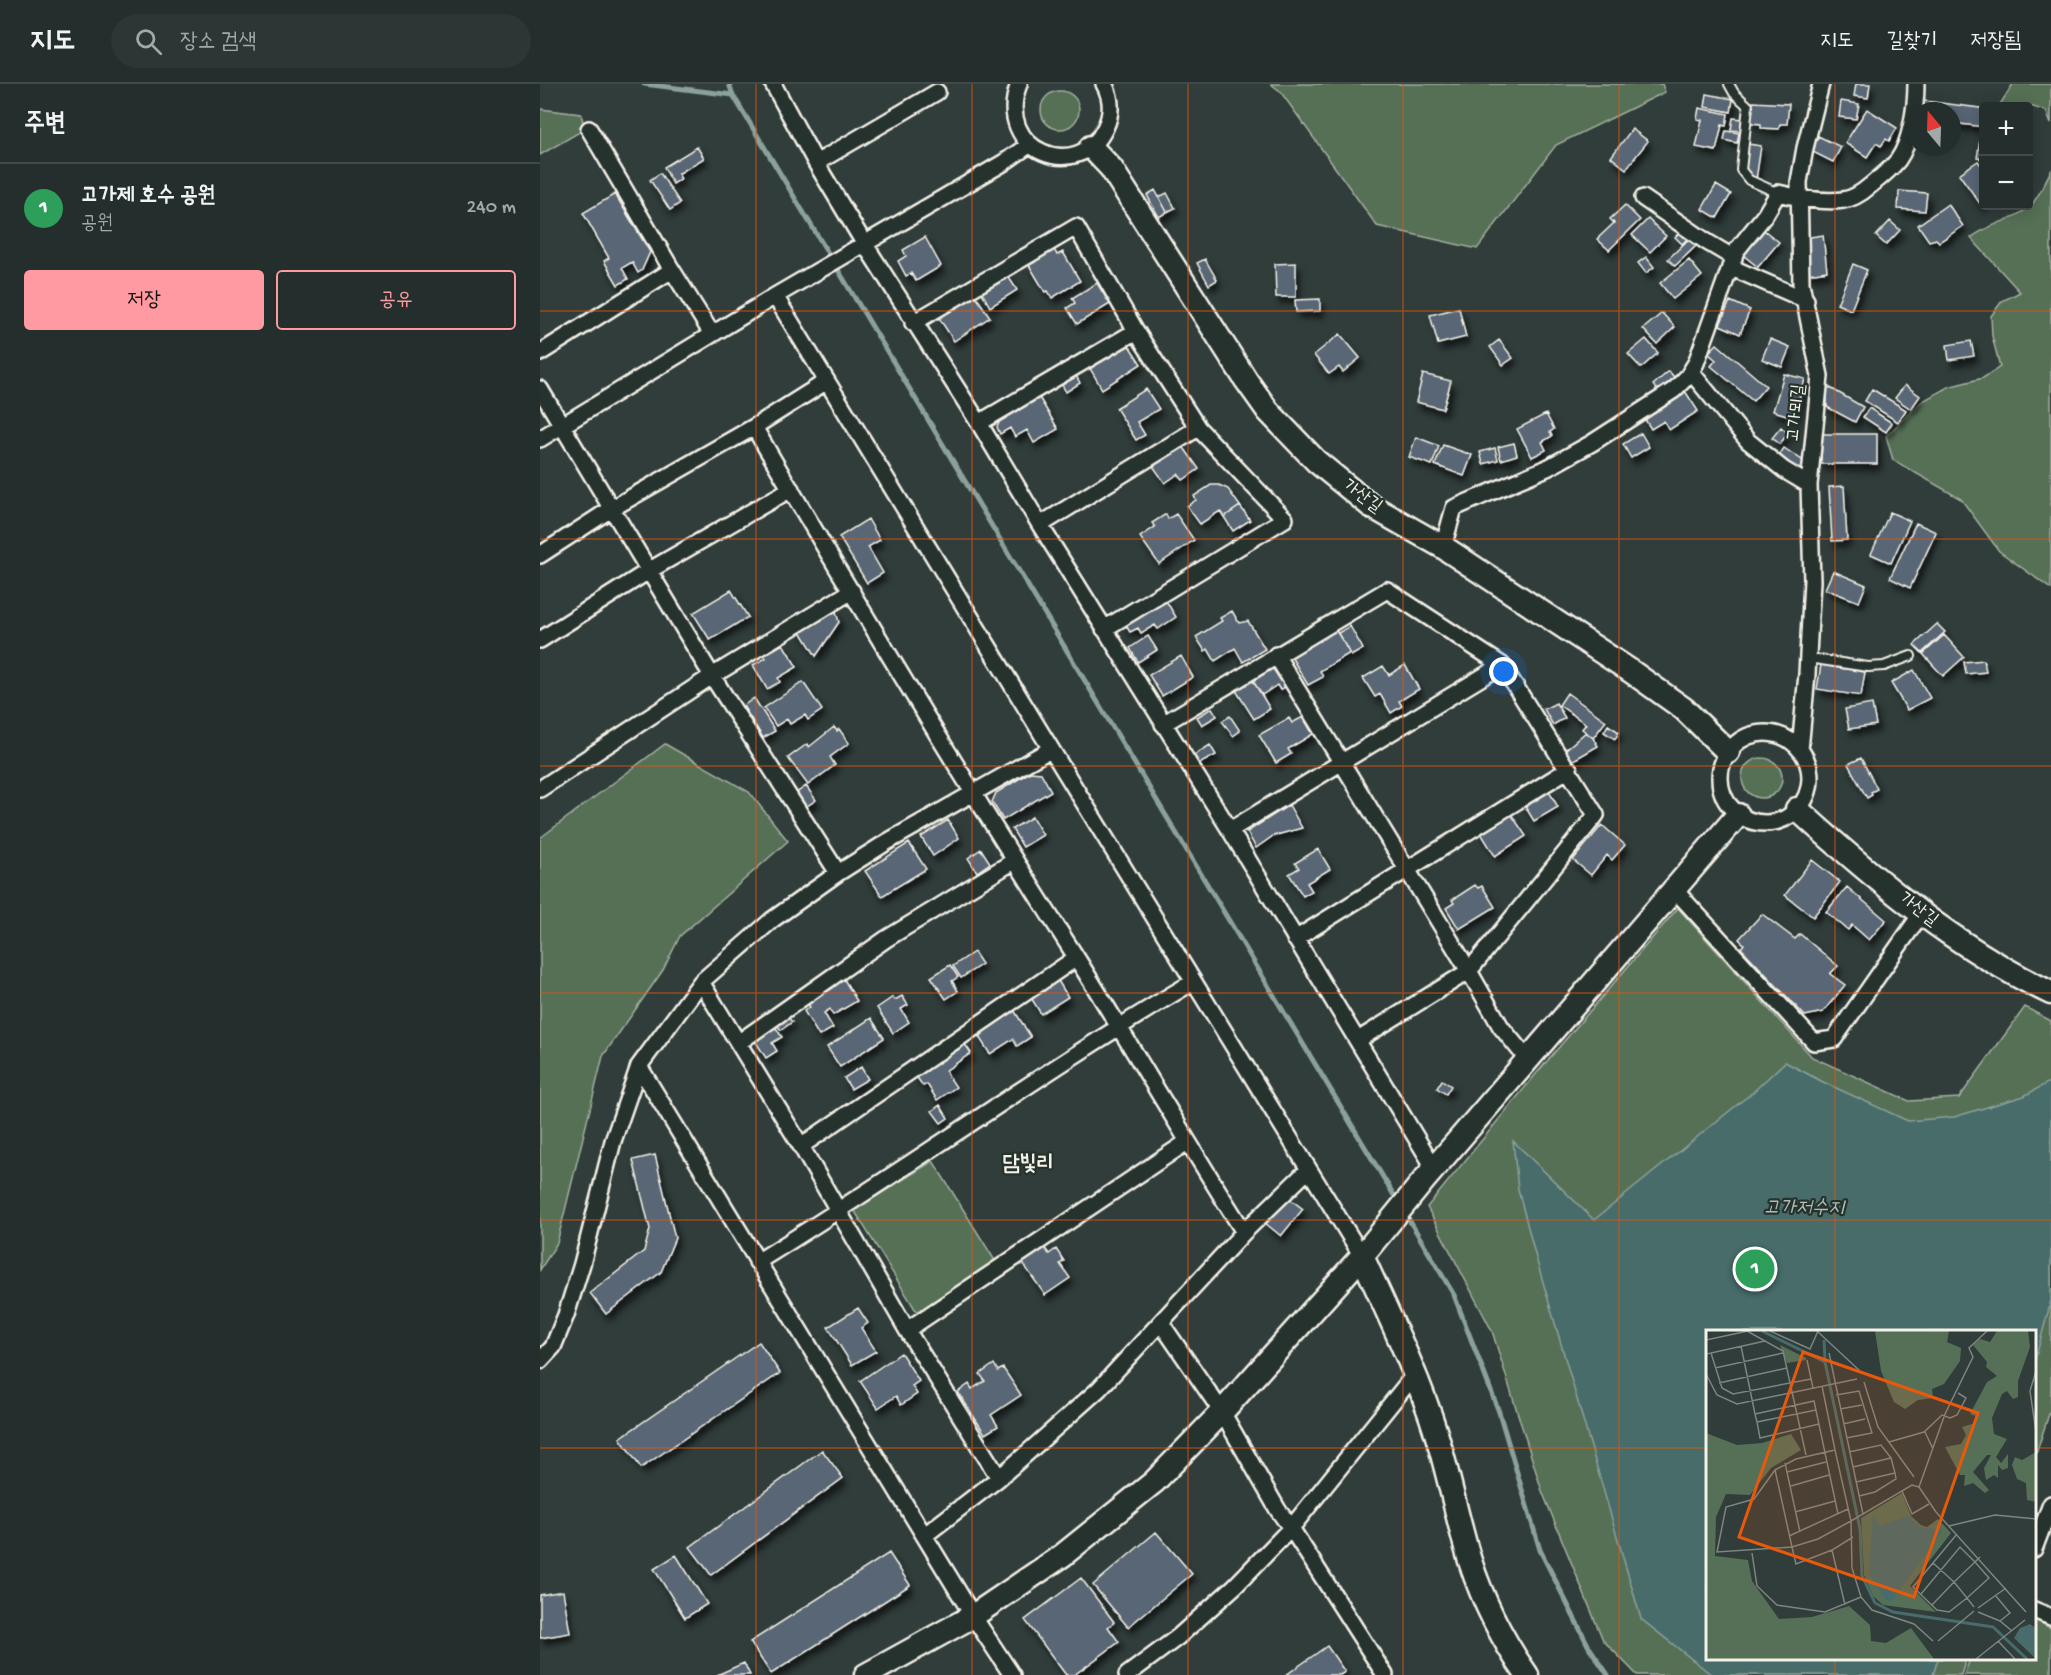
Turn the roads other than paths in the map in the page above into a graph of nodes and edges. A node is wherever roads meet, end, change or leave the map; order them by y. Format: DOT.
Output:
graph roads {
  1 [pos="772,84"];
  2 [pos="1019,84"];
  3 [pos="1104,84"];
  4 [pos="1729,84"];
  5 [pos="1821,84"];
  6 [pos="1916,84"];
  7 [pos="937,92"];
  8 [pos="589,129"];
  9 [pos="1029,145"];
  10 [pos="1091,147"];
  11 [pos="816,163"];
  12 [pos="1778,193"];
  13 [pos="1642,198"];
  14 [pos="1801,198"];
  15 [pos="858,247"];
  16 [pos="1732,262"];
  17 [pos="672,270"];
  18 [pos="776,296"];
  19 [pos="1806,300"];
  20 [pos="913,323"];
  21 [pos="1136,331"];
  22 [pos="712,334"];
  23 [pos="540,353"];
  24 [pos="1691,372"];
  25 [pos="827,381"];
  26 [pos="540,389"];
  27 [pos="979,423"];
  28 [pos="562,425"];
  29 [pos="754,427"];
  30 [pos="1198,428"];
  31 [pos="540,439"];
  32 [pos="1809,485"];
  33 [pos="791,489"];
  34 [pos="611,509"];
  35 [pos="1040,525"];
  36 [pos="1443,547"];
  37 [pos="540,555"];
  38 [pos="650,570"];
  39 [pos="852,591"];
  40 [pos="1104,629"];
  41 [pos="540,640"];
  42 [pos="1276,655"];
  43 [pos="1911,656"];
  44 [pos="1808,658"];
  45 [pos="1502,665"];
  46 [pos="712,676"];
  47 [pos="1163,724"];
  48 [pos="1051,749"];
  49 [pos="1800,750"];
  50 [pos="1728,752"];
  51 [pos="1342,762"];
  52 [pos="1569,769"];
  53 [pos="540,789"];
  54 [pos="973,793"];
  55 [pos="1797,810"];
  56 [pos="1738,815"];
  57 [pos="1230,830"];
  58 [pos="1014,861"];
  59 [pos="1407,869"];
  60 [pos="838,873"];
  61 [pos="1674,889"];
  62 [pos="1921,914"];
  63 [pos="1295,939"];
  64 [pos="1076,958"];
  65 [pos="1469,971"];
  66 [pos="701,982"];
  67 [pos="1194,982"];
  68 [pos="2051,993"];
  69 [pos="1117,1027"];
  70 [pos="1358,1040"];
  71 [pos="738,1043"];
  72 [pos="1528,1060"];
  73 [pos="639,1066"];
  74 [pos="1187,1142"];
  75 [pos="801,1146"];
  76 [pos="1308,1170"];
  77 [pos="1430,1174"];
  78 [pos="838,1211"];
  79 [pos="1244,1232"];
  80 [pos="1370,1248"];
  81 [pos="757,1262"];
  82 [pos="1161,1323"];
  83 [pos="907,1330"];
  84 [pos="540,1361"];
  85 [pos="1415,1374"];
  86 [pos="1222,1412"];
  87 [pos="999,1478"];
  88 [pos="2051,1504"];
  89 [pos="1291,1528"];
  90 [pos="925,1535"];
  91 [pos="2036,1544"];
  92 [pos="2036,1611"];
  93 [pos="973,1616"];
  94 [pos="2051,1617"];
  95 [pos="866,1675"];
  96 [pos="1012,1675"];
  97 [pos="1127,1675"];
  98 [pos="1385,1675"];
  99 [pos="1527,1675"];
  1 -- 11 [label="street"];
  2 -- 9 [label="street"];
  3 -- 10 [label="street"];
  4 -- 12 [label="lane"];
  5 -- 14 [label="street, 고가뫼길"];
  6 -- 14 [label="street"];
  7 -- 11 [label="street"];
  8 -- 17 [label="street"];
  9 -- 10 [label="street"];
  9 -- 15 [label="street"];
  10 -- 36 [label="street, 가산길"];
  11 -- 15 [label="street"];
  12 -- 14 [label="street"];
  12 -- 16 [label="street"];
  13 -- 16 [label="street"];
  14 -- 19 [label="street, 고가뫼길"];
  15 -- 18 [label="street"];
  15 -- 20 [label="street"];
  16 -- 19 [label="street"];
  16 -- 24 [label="street"];
  17 -- 22 [label="street"];
  17 -- 23 [label="street"];
  18 -- 22 [label="street"];
  18 -- 25 [label="street"];
  19 -- 32 [label="street, 고가뫼길"];
  20 -- 21 [label="street"];
  20 -- 27 [label="street"];
  21 -- 27 [label="street"];
  21 -- 30 [label="street"];
  22 -- 28 [label="street"];
  24 -- 32 [label="street"];
  24 -- 36 [label="street"];
  25 -- 29 [label="street"];
  25 -- 48 [label="street"];
  26 -- 28 [label="street"];
  27 -- 35 [label="street"];
  28 -- 31 [label="street"];
  28 -- 34 [label="street"];
  29 -- 33 [label="street"];
  29 -- 34 [label="street"];
  30 -- 35 [label="street"];
  30 -- 40 [label="street"];
  32 -- 44 [label="street, 고가뫼길"];
  33 -- 38 [label="street"];
  33 -- 39 [label="street"];
  34 -- 37 [label="street"];
  34 -- 38 [label="street"];
  35 -- 40 [label="street"];
  36 -- 50 [label="street, 가산길"];
  38 -- 41 [label="street"];
  38 -- 46 [label="street"];
  39 -- 46 [label="street"];
  39 -- 54 [label="street"];
  40 -- 47 [label="street"];
  42 -- 45 [label="street"];
  42 -- 47 [label="street"];
  42 -- 51 [label="street"];
  43 -- 44 [label="lane"];
  44 -- 49 [label="street, 고가뫼길"];
  45 -- 51 [label="street"];
  45 -- 52 [label="street"];
  46 -- 53 [label="street"];
  46 -- 60 [label="street"];
  47 -- 57 [label="street"];
  48 -- 54 [label="street"];
  48 -- 67 [label="street"];
  49 -- 50 [label="street"];
  49 -- 55 [label="street"];
  50 -- 56 [label="street"];
  51 -- 57 [label="street"];
  51 -- 59 [label="street"];
  52 -- 59 [label="street"];
  52 -- 65 [label="street"];
  54 -- 58 [label="street"];
  54 -- 60 [label="street"];
  55 -- 56 [label="street"];
  55 -- 62 [label="street, 가산길"];
  56 -- 61 [label="street"];
  57 -- 63 [label="street"];
  58 -- 64 [label="street"];
  58 -- 71 [label="street"];
  59 -- 63 [label="street"];
  59 -- 65 [label="street"];
  60 -- 66 [label="street"];
  61 -- 62 [label="street"];
  61 -- 72 [label="street"];
  62 -- 68 [label="street, 가산길"];
  63 -- 70 [label="street"];
  64 -- 69 [label="street"];
  64 -- 75 [label="street"];
  65 -- 70 [label="street"];
  65 -- 72 [label="street"];
  66 -- 71 [label="street"];
  66 -- 73 [label="street"];
  67 -- 69 [label="street"];
  67 -- 76 [label="street"];
  69 -- 74 [label="street"];
  69 -- 78 [label="street"];
  70 -- 77 [label="street"];
  71 -- 75 [label="street"];
  72 -- 77 [label="street"];
  73 -- 81 [label="street"];
  73 -- 84 [label="street"];
  74 -- 79 [label="street"];
  74 -- 83 [label="street"];
  75 -- 78 [label="street"];
  76 -- 79 [label="street"];
  76 -- 80 [label="street"];
  77 -- 80 [label="street"];
  78 -- 81 [label="street"];
  78 -- 83 [label="street"];
  79 -- 82 [label="street"];
  80 -- 85 [label="street"];
  80 -- 86 [label="street"];
  81 -- 90 [label="street"];
  82 -- 86 [label="street"];
  82 -- 87 [label="street"];
  83 -- 87 [label="street"];
  85 -- 89 [label="street"];
  85 -- 99 [label="street"];
  86 -- 89 [label="street"];
  86 -- 93 [label="street"];
  87 -- 90 [label="street"];
  88 -- 91 [label="street"];
  89 -- 97 [label="street"];
  89 -- 98 [label="street"];
  90 -- 93 [label="street"];
  92 -- 94 [label="street"];
  93 -- 95 [label="street"];
  93 -- 96 [label="street"];
}
